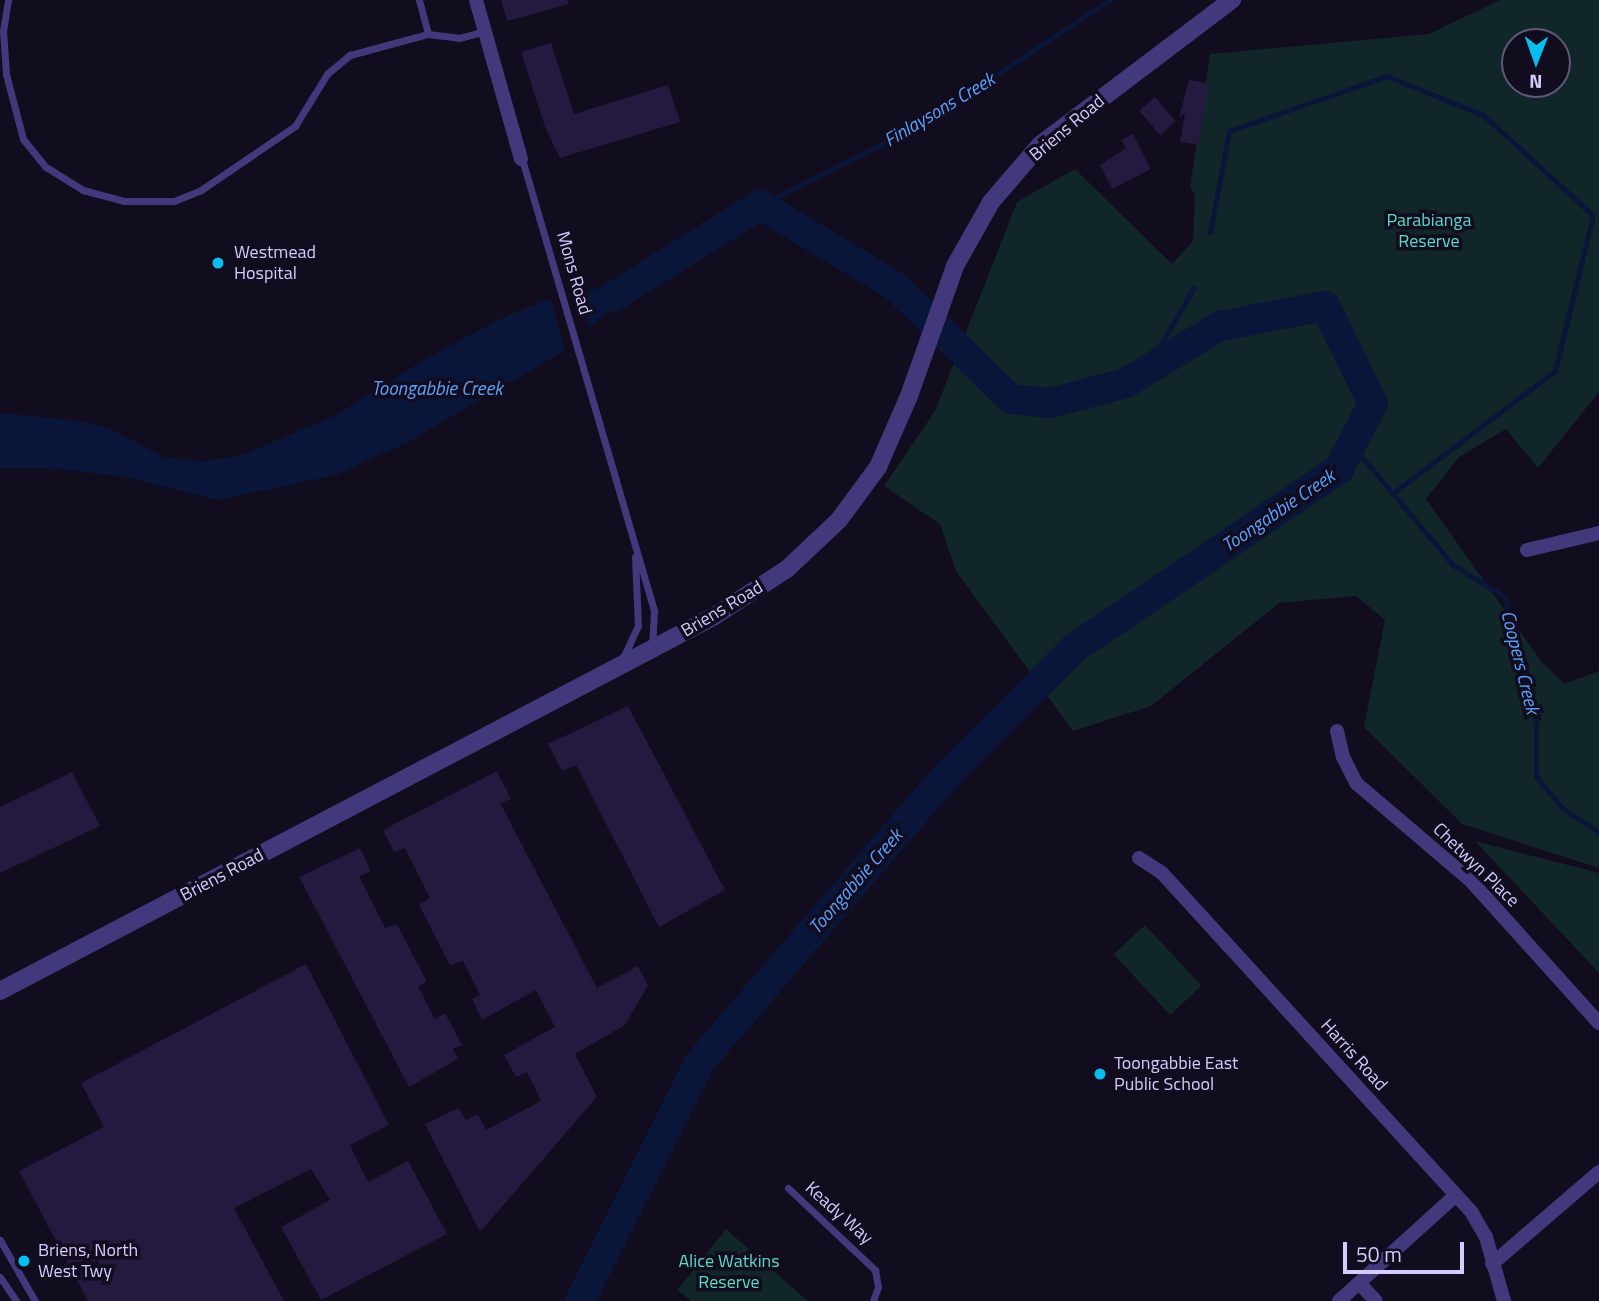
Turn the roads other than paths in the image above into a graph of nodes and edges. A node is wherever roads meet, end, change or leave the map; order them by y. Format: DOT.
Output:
graph roads {
  1 [pos="8,0"];
  2 [pos="419,0"];
  3 [pos="476,0"];
  4 [pos="1232,0"];
  5 [pos="485,31"];
  6 [pos="428,34"];
  7 [pos="521,159"];
  8 [pos="1599,533"];
  9 [pos="1527,550"];
  10 [pos="635,556"];
  11 [pos="650,650"];
  12 [pos="617,668"];
  13 [pos="1337,731"];
  14 [pos="1139,859"];
  15 [pos="0,991"];
  16 [pos="1599,1023"];
  17 [pos="1599,1172"];
  18 [pos="788,1188"];
  19 [pos="1455,1196"];
  20 [pos="0,1240"];
  21 [pos="1492,1264"];
  22 [pos="0,1277"];
  23 [pos="1360,1284"];
  24 [pos="16,1301"];
  25 [pos="35,1301"];
  26 [pos="873,1301"];
  27 [pos="1339,1301"];
  28 [pos="1376,1301"];
  29 [pos="1504,1301"];
  1 -- 6 [label="lane"];
  2 -- 6 [label="lane"];
  3 -- 5 [label="street, Mons Road"];
  4 -- 11 [label="street, Briens Road"];
  5 -- 6 [label="lane"];
  5 -- 7 [label="street, Mons Road"];
  7 -- 10 [label="lane, Mons Road"];
  8 -- 9 [label="street"];
  10 -- 11 [label="lane, Mons Road"];
  10 -- 12 [label="lane, Mons Road"];
  11 -- 12 [label="street, Briens Road"];
  12 -- 15 [label="street, Briens Road"];
  13 -- 16 [label="street, Chetwyn Place"];
  14 -- 19 [label="street, Harris Road"];
  17 -- 21 [label="street"];
  18 -- 26 [label="lane, Keady Way"];
  19 -- 21 [label="street, Harris Road"];
  19 -- 23 [label="street"];
  20 -- 25 [label="lane"];
  21 -- 29 [label="street, Harris Road"];
  22 -- 24 [label="lane"];
  23 -- 27 [label="street"];
  23 -- 28 [label="street"];
}
